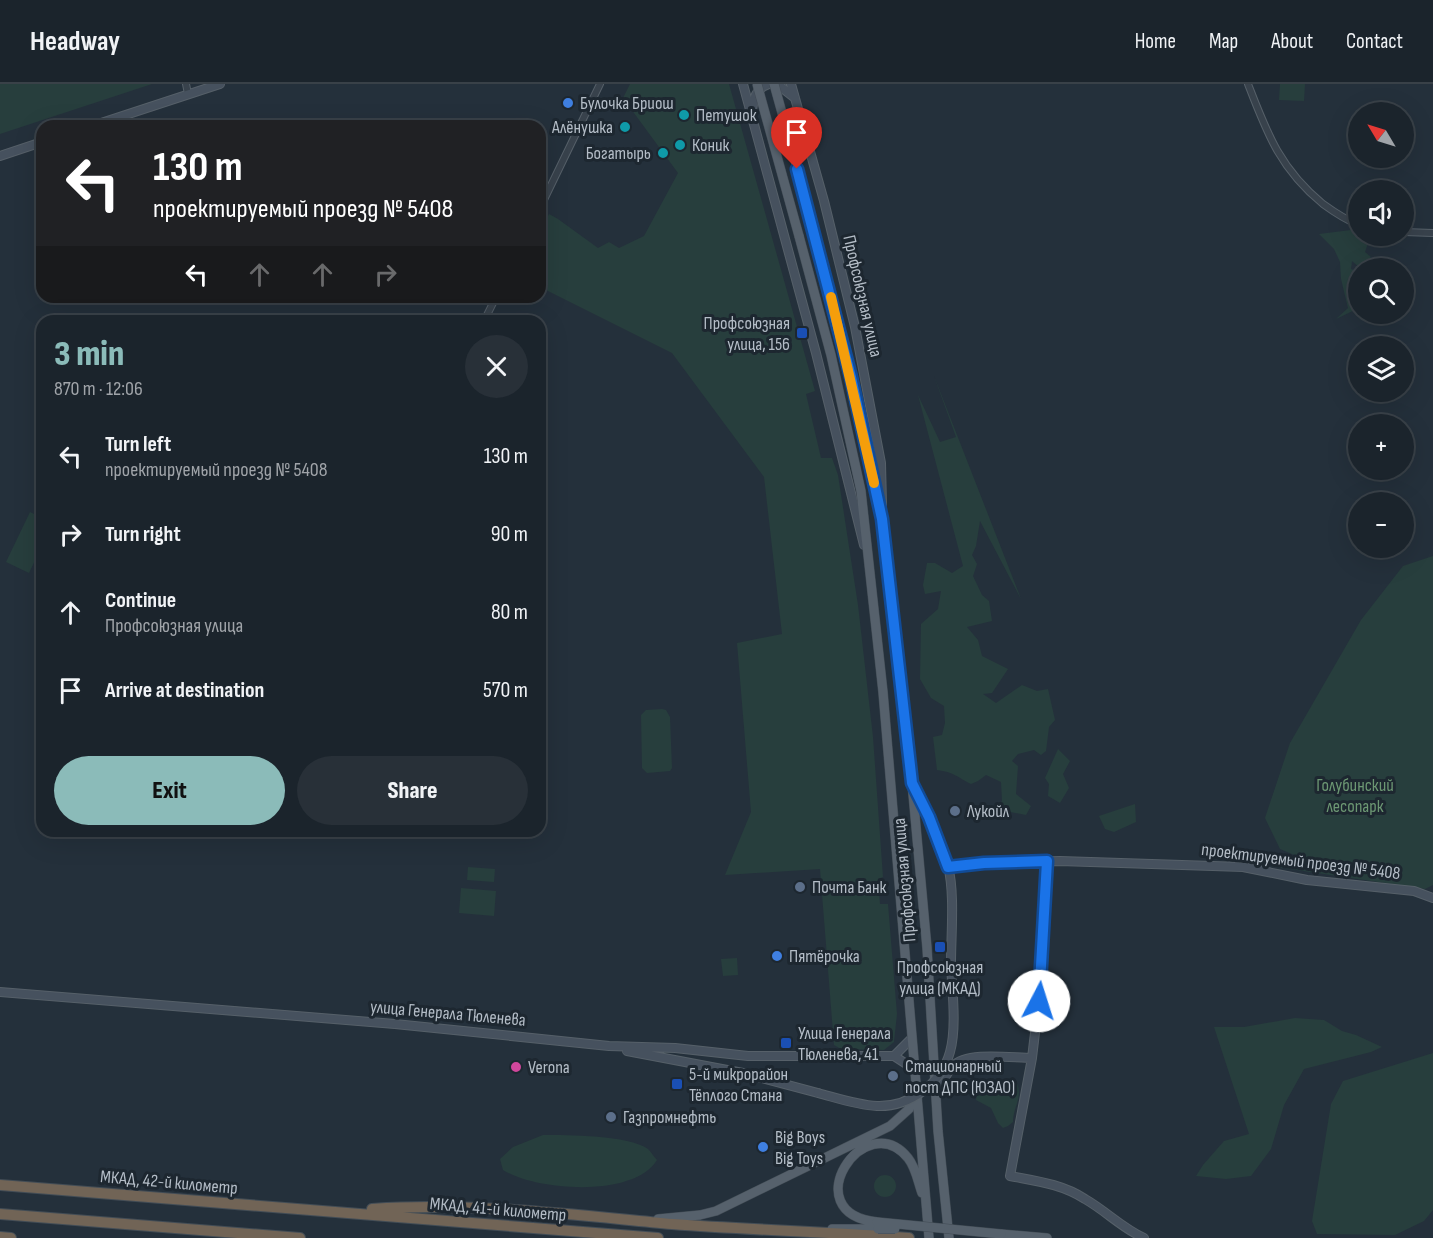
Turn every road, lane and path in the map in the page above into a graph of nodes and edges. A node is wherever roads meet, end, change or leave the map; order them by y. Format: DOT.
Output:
graph roads {
  1 [pos="186,84"];
  2 [pos="220,84"];
  3 [pos="600,84"];
  4 [pos="743,84"];
  5 [pos="757,84"];
  6 [pos="772,84"];
  7 [pos="791,84"];
  8 [pos="1248,84"];
  9 [pos="188,94"];
  10 [pos="795,98"];
  11 [pos="110,120"];
  12 [pos="752,120"];
  13 [pos="36,144"];
  14 [pos="0,156"];
  15 [pos="546,196"];
  16 [pos="1348,219"];
  17 [pos="1414,232"];
  18 [pos="1433,233"];
  19 [pos="882,519"];
  20 [pos="871,570"];
  21 [pos="912,783"];
  22 [pos="1047,861"];
  23 [pos="948,867"];
  24 [pos="1433,898"];
  25 [pos="0,992"];
  26 [pos="911,1038"];
  27 [pos="609,1046"];
  28 [pos="894,1056"];
  29 [pos="1032,1058"];
  30 [pos="914,1069"];
  31 [pos="915,1081"];
  32 [pos="937,1096"];
  33 [pos="0,1185"];
  34 [pos="927,1207"];
  35 [pos="336,1212"];
  36 [pos="0,1214"];
  37 [pos="640,1221"];
  38 [pos="877,1229"];
  39 [pos="0,1237"];
  40 [pos="11,1238"];
  41 [pos="300,1238"];
  42 [pos="658,1238"];
  43 [pos="909,1238"];
  44 [pos="930,1238"];
  45 [pos="949,1238"];
  46 [pos="1047,1238"];
  47 [pos="1144,1238"];
  1 -- 9 [label="street"];
  2 -- 9 [label="street"];
  3 -- 15 [label="street"];
  4 -- 12 [label="street, Профсоюзная улица"];
  5 -- 20 [label="main road, Профсоюзная улица, bridge"];
  6 -- 10 [label="street"];
  6 -- 12 [label="street"];
  6 -- 19 [label="main road, Профсоюзная улица, bridge"];
  7 -- 10 [label="street, Профсоюзная улица"];
  8 -- 16 [label="street"];
  9 -- 11 [label="street"];
  10 -- 19 [label="street, Профсоюзная улица"];
  12 -- 20 [label="street, Профсоюзная улица"];
  13 -- 14 [label="street"];
  17 -- 18 [label="street"];
  19 -- 21 [label="main road, Профсоюзная улица"];
  20 -- 26 [label="main road, Профсоюзная улица"];
  21 -- 23 [label="street"];
  21 -- 32 [label="main road, Профсоюзная улица"];
  22 -- 23 [label="street, проектируемый проезд № 5408"];
  22 -- 24 [label="street, проектируемый проезд № 5408"];
  22 -- 29 [label="street"];
  23 -- 27 [label="street, bridge"];
  25 -- 27 [label="street, улица Генерала Тюленева"];
  26 -- 28 [label="street"];
  26 -- 30 [label="main road, Профсоюзная улица"];
  27 -- 28 [label="street, улица Генерала Тюленева"];
  28 -- 30 [label="street"];
  29 -- 32 [label="street"];
  29 -- 47 [label="street"];
  30 -- 31 [label="main road, Профсоюзная улица"];
  31 -- 34 [label="main road, Профсоюзная улица"];
  31 -- 37 [label="main road"];
  32 -- 45 [label="main road, Профсоюзная улица"];
  33 -- 35 [label="highway, МКАД, 42-й километр"];
  34 -- 38 [label="main road"];
  34 -- 44 [label="main road"];
  35 -- 37 [label="highway"];
  35 -- 42 [label="highway, МКАД, 41-й километр"];
  36 -- 41 [label="highway"];
  37 -- 38 [label="highway"];
  38 -- 43 [label="highway"];
  38 -- 46 [label="main road, bridge"];
  39 -- 40 [label="highway"];
}
